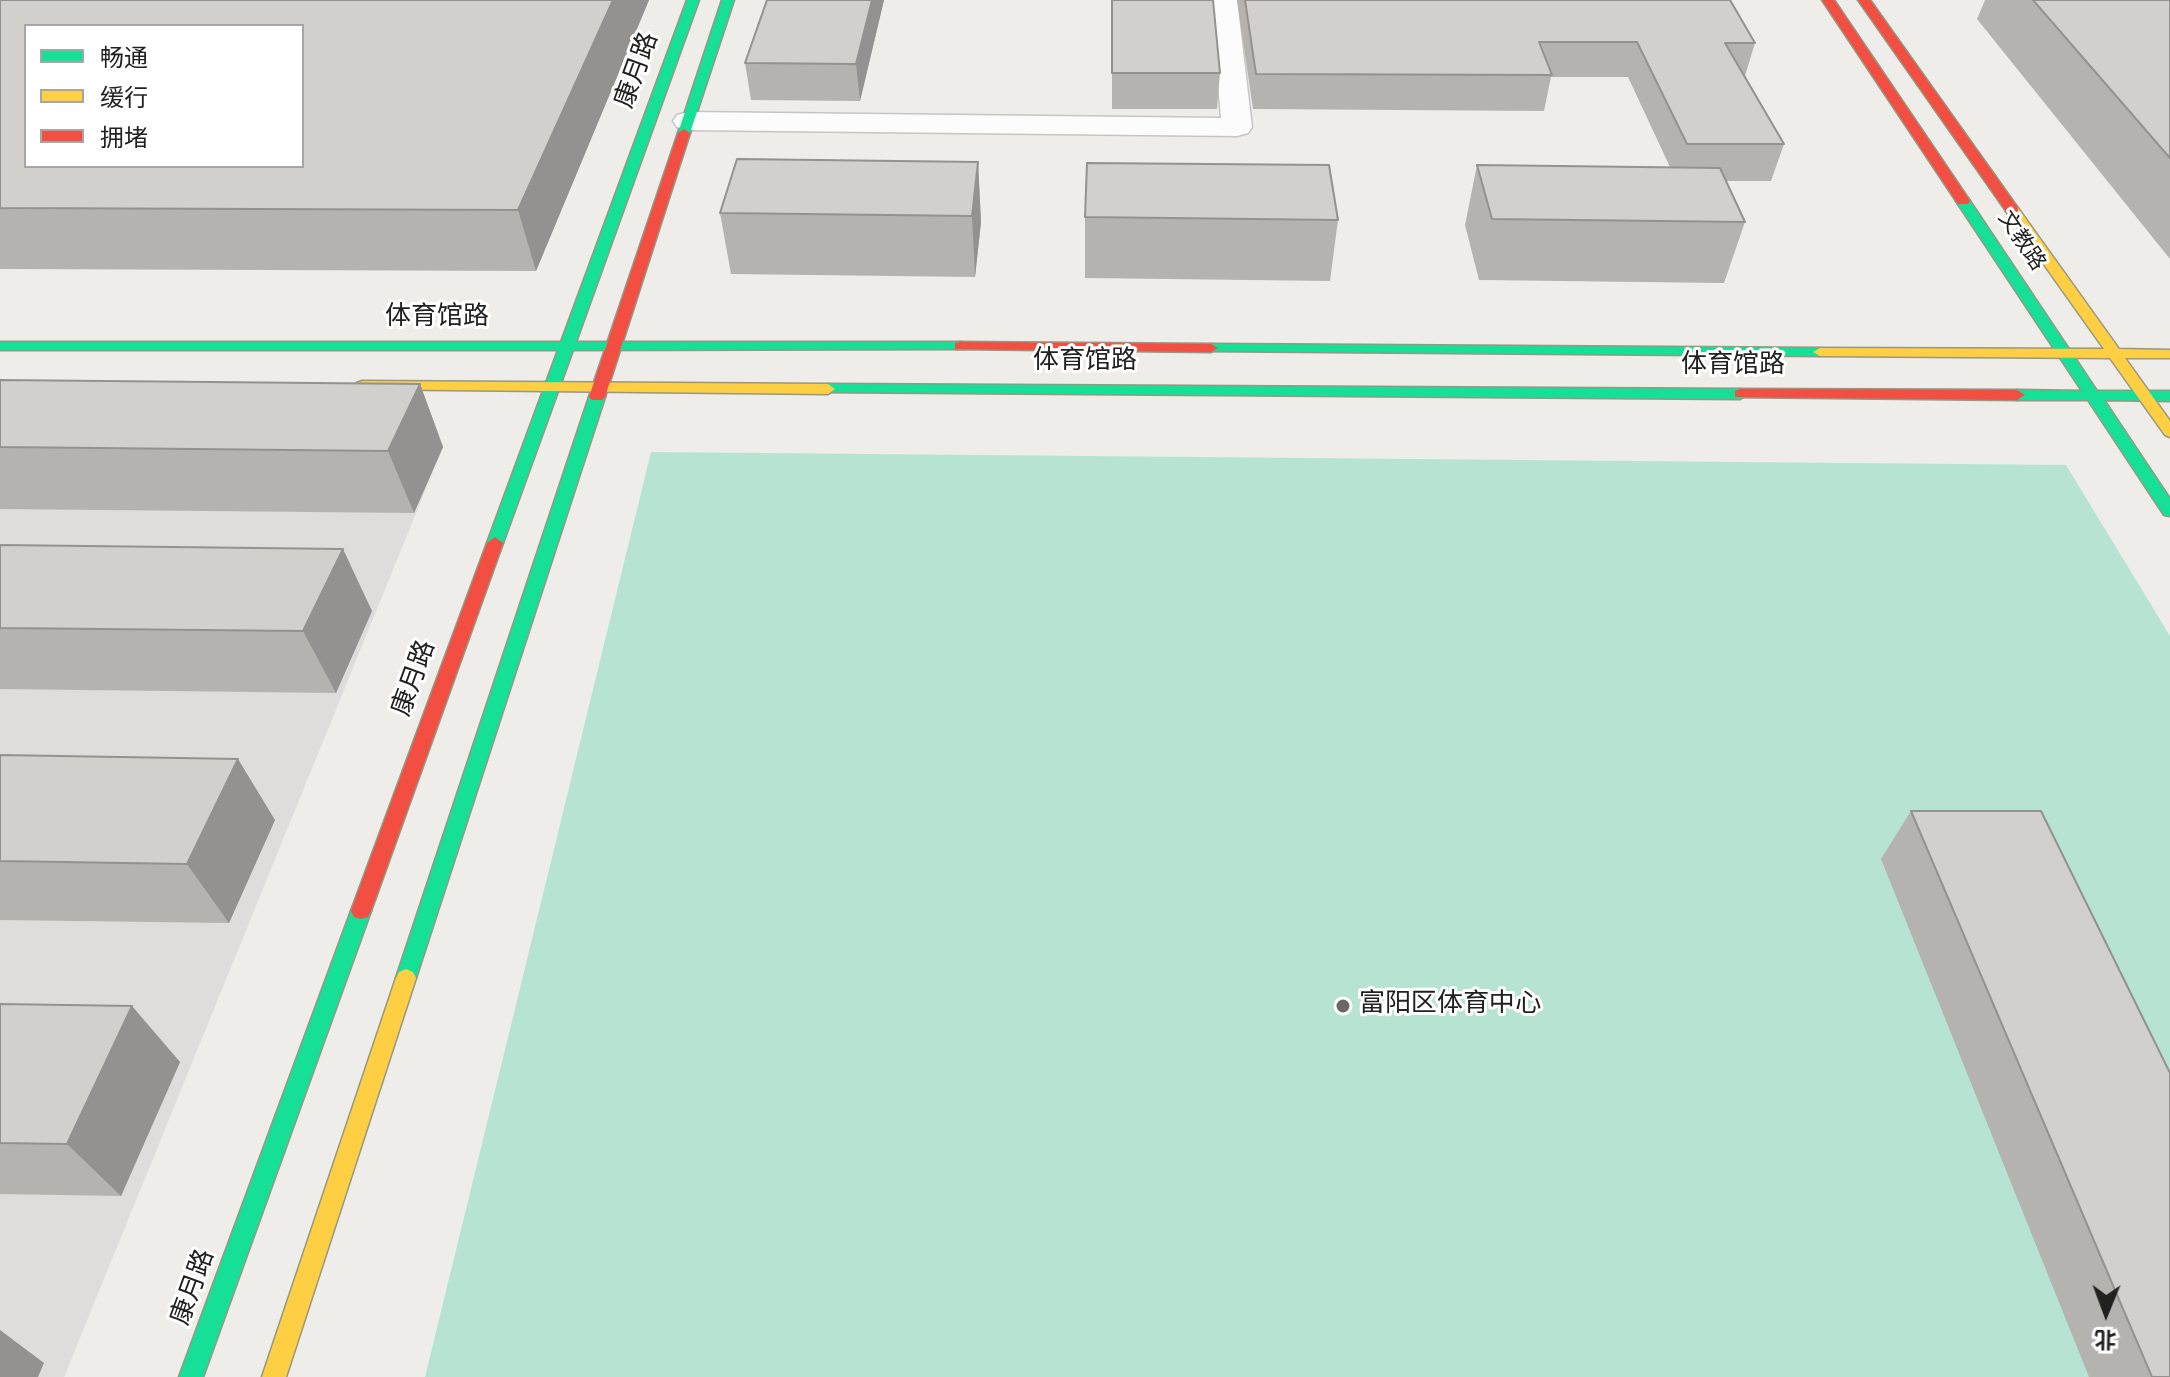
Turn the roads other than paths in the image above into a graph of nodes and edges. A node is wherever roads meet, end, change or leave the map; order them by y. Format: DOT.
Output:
graph roads {
  1 [pos="693,0"];
  2 [pos="728,0"];
  3 [pos="1224,0"];
  4 [pos="1828,0"];
  5 [pos="1864,0"];
  6 [pos="688,121"];
  7 [pos="566,344"];
  8 [pos="614,344"];
  9 [pos="0,346"];
  10 [pos="2065,354"];
  11 [pos="2115,354"];
  12 [pos="2170,354"];
  13 [pos="550,385"];
  14 [pos="601,385"];
  15 [pos="345,386"];
  16 [pos="2094,396"];
  17 [pos="2170,396"];
  18 [pos="2145,397"];
  19 [pos="2170,432"];
  20 [pos="2170,511"];
  21 [pos="191,1377"];
  22 [pos="274,1377"];
  1 -- 7 [label="street, 康月路"];
  2 -- 6 [label="street"];
  3 -- 6 [label="street"];
  4 -- 10 [label="street, 文教路"];
  5 -- 11 [label="street, 文教路"];
  6 -- 8 [label="street"];
  7 -- 8 [label="street, 体育馆路"];
  7 -- 9 [label="street, 体育馆路"];
  7 -- 13 [label="street, 康月路"];
  8 -- 10 [label="street, 体育馆路"];
  8 -- 14 [label="street"];
  10 -- 11 [label="street, 体育馆路"];
  10 -- 16 [label="street, 文教路"];
  11 -- 12 [label="street, 体育馆路"];
  11 -- 18 [label="street, 文教路"];
  13 -- 14 [label="street, 体育馆路"];
  13 -- 15 [label="street, 体育馆路"];
  13 -- 21 [label="street, 康月路"];
  14 -- 16 [label="street, 体育馆路"];
  14 -- 22 [label="street"];
  16 -- 18 [label="street, 体育馆路"];
  16 -- 20 [label="street, 文教路"];
  17 -- 18 [label="street, 体育馆路"];
  18 -- 19 [label="street, 文教路"];
}
